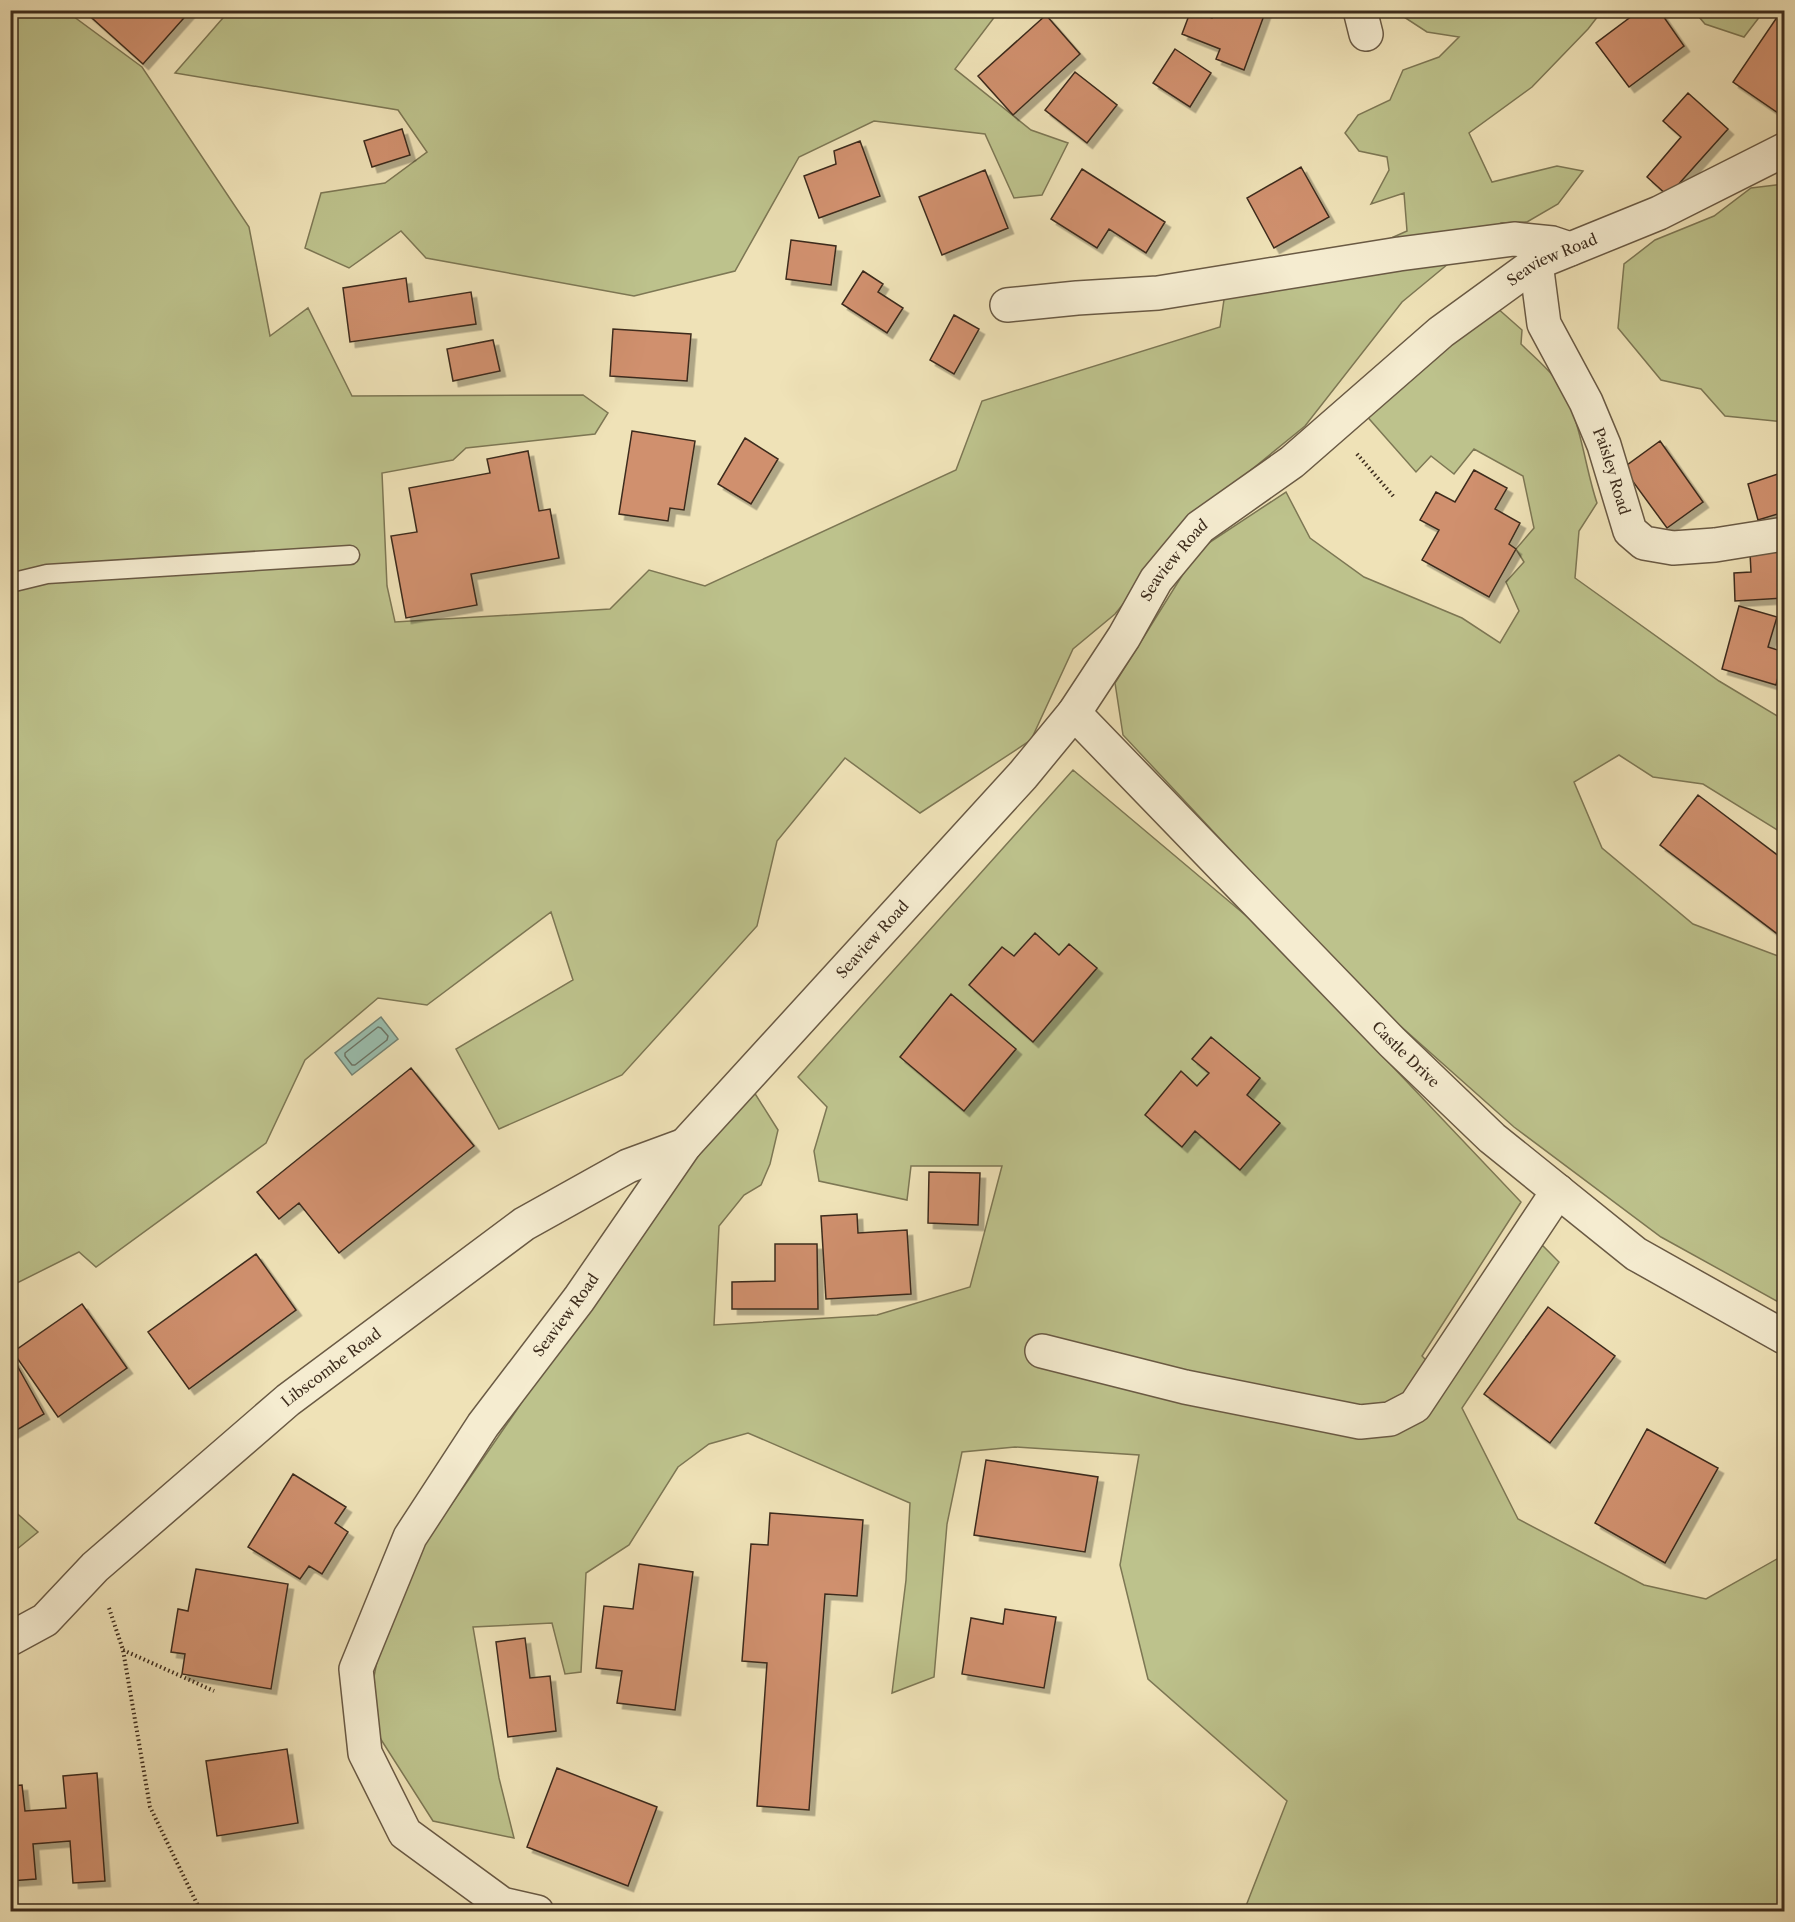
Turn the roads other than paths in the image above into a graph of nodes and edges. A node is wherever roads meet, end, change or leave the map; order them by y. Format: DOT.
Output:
graph roads {
  1 [pos="1785,150"];
  2 [pos="1570,249"];
  3 [pos="1536,263"];
  4 [pos="1007,305"];
  5 [pos="1785,534"];
  6 [pos="350,555"];
  7 [pos="10,583"];
  8 [pos="1074,714"];
  9 [pos="685,1145"];
  10 [pos="1558,1191"];
  11 [pos="1785,1337"];
  12 [pos="1042,1351"];
  13 [pos="10,1639"];
  14 [pos="537,1911"];
  1 -- 2 [label="street, Seaview Road"];
  2 -- 3 [label="street, Seaview Road"];
  2 -- 4 [label="street"];
  3 -- 5 [label="street, Paisley Road"];
  3 -- 8 [label="street, Seaview Road"];
  6 -- 7 [label="lane"];
  8 -- 9 [label="street, Seaview Road"];
  8 -- 10 [label="street, Castle Drive"];
  9 -- 13 [label="street, Libscombe Road"];
  9 -- 14 [label="street, Seaview Road"];
  10 -- 11 [label="street, Castle Drive"];
  10 -- 12 [label="street"];
}
